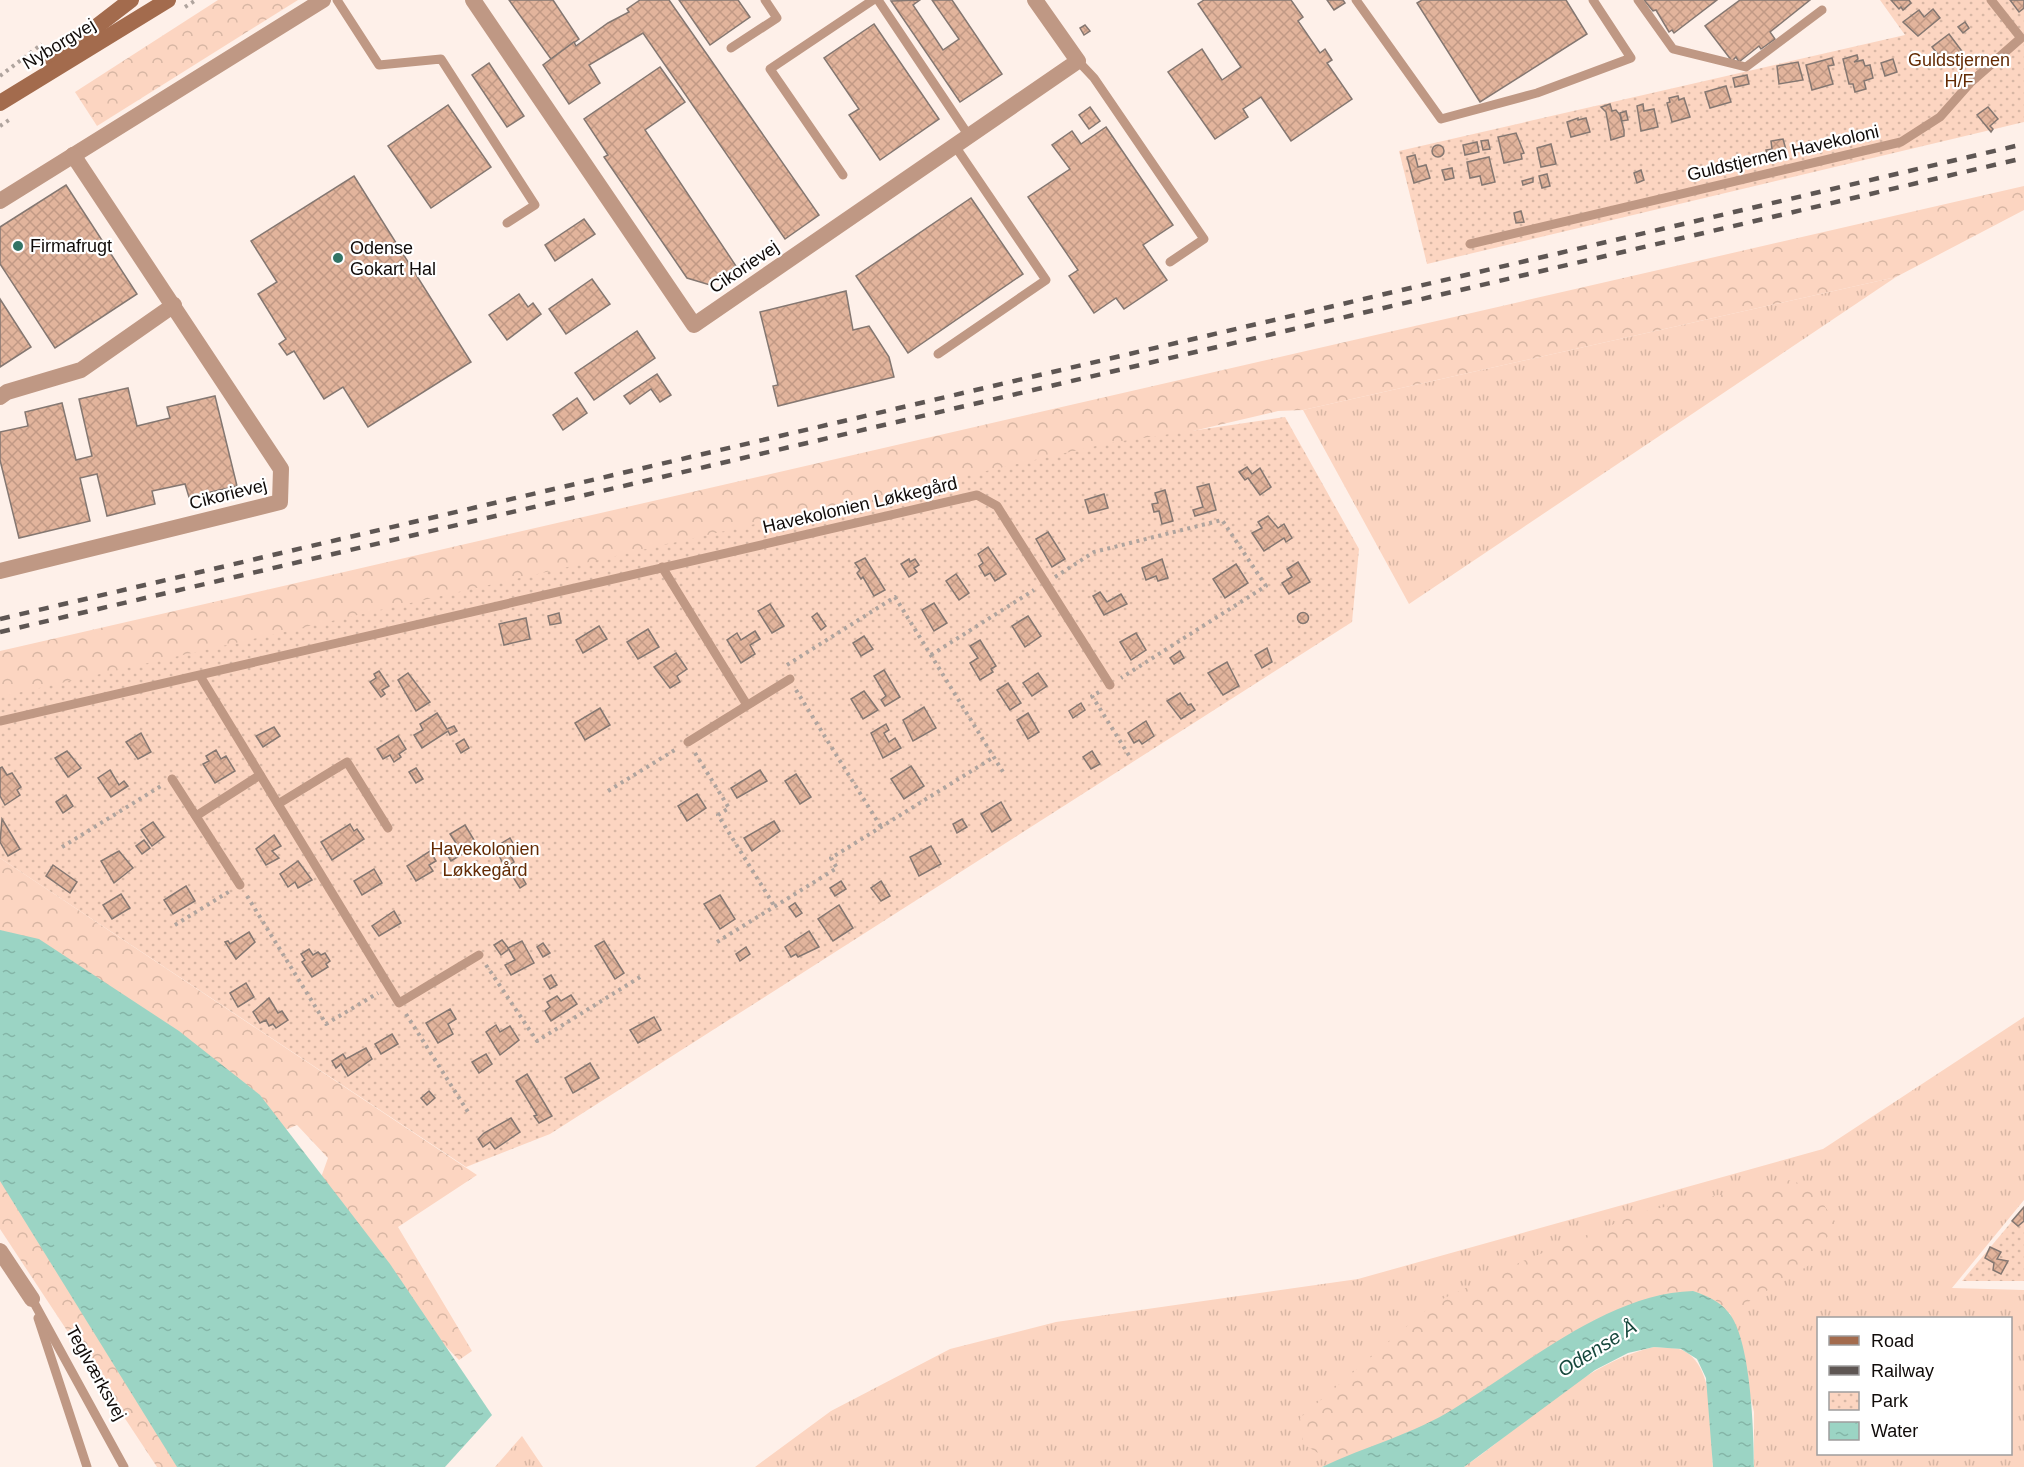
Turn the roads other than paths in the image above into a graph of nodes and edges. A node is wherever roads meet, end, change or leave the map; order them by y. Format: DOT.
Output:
graph roads {
  1 [pos="131,0"];
  2 [pos="168,0"];
  3 [pos="323,0"];
  4 [pos="337,0"];
  5 [pos="473,0"];
  6 [pos="765,0"];
  7 [pos="873,0"];
  8 [pos="878,0"];
  9 [pos="1035,0"];
  10 [pos="1356,0"];
  11 [pos="1593,0"];
  12 [pos="1638,0"];
  13 [pos="1991,0"];
  14 [pos="1822,10"];
  15 [pos="731,48"];
  16 [pos="1078,62"];
  17 [pos="0,102"];
  18 [pos="969,136"];
  19 [pos="955,146"];
  20 [pos="73,155"];
  21 [pos="843,175"];
  22 [pos="0,201"];
  23 [pos="507,223"];
  24 [pos="1470,244"];
  25 [pos="1170,262"];
  26 [pos="174,305"];
  27 [pos="938,354"];
  28 [pos="0,397"];
  29 [pos="662,567"];
  30 [pos="0,571"];
  31 [pos="200,676"];
  32 [pos="789,679"];
  33 [pos="1110,685"];
  34 [pos="747,705"];
  35 [pos="0,721"];
  36 [pos="688,741"];
  37 [pos="260,775"];
  38 [pos="172,779"];
  39 [pos="278,804"];
  40 [pos="196,816"];
  41 [pos="388,828"];
  42 [pos="240,885"];
  43 [pos="479,955"];
  44 [pos="0,1251"];
  45 [pos="32,1299"];
  46 [pos="87,1467"];
  47 [pos="124,1467"];
  1 -- 17 [label="main road"];
  2 -- 17 [label="main road, Nyborgvej"];
  3 -- 20 [label="street"];
  4 -- 23 [label="lane"];
  5 -- 19 [label="street, Cikorievej"];
  6 -- 15 [label="lane"];
  7 -- 21 [label="lane"];
  8 -- 18 [label="lane"];
  9 -- 16 [label="street"];
  10 -- 11 [label="lane"];
  12 -- 14 [label="lane"];
  13 -- 24 [label="lane, Guldstjernen Havekoloni"];
  16 -- 18 [label="street, Cikorievej"];
  16 -- 25 [label="lane"];
  18 -- 19 [label="street, Cikorievej"];
  19 -- 27 [label="lane"];
  20 -- 22 [label="street"];
  20 -- 26 [label="street, Cikorievej"];
  26 -- 28 [label="street"];
  26 -- 30 [label="street, Cikorievej"];
  29 -- 31 [label="lane, Havekolonien Løkkegård"];
  29 -- 33 [label="lane, Havekolonien Løkkegård"];
  29 -- 34 [label="lane"];
  31 -- 35 [label="lane, Havekolonien Løkkegård"];
  31 -- 37 [label="lane"];
  32 -- 34 [label="lane"];
  34 -- 36 [label="lane"];
  37 -- 39 [label="lane"];
  37 -- 40 [label="lane"];
  38 -- 40 [label="lane"];
  39 -- 41 [label="lane"];
  39 -- 43 [label="lane"];
  40 -- 42 [label="lane"];
  44 -- 45 [label="street, Teglværksvej"];
  45 -- 46 [label="lane, Teglværksvej"];
  45 -- 47 [label="lane, Teglværksvej"];
}
